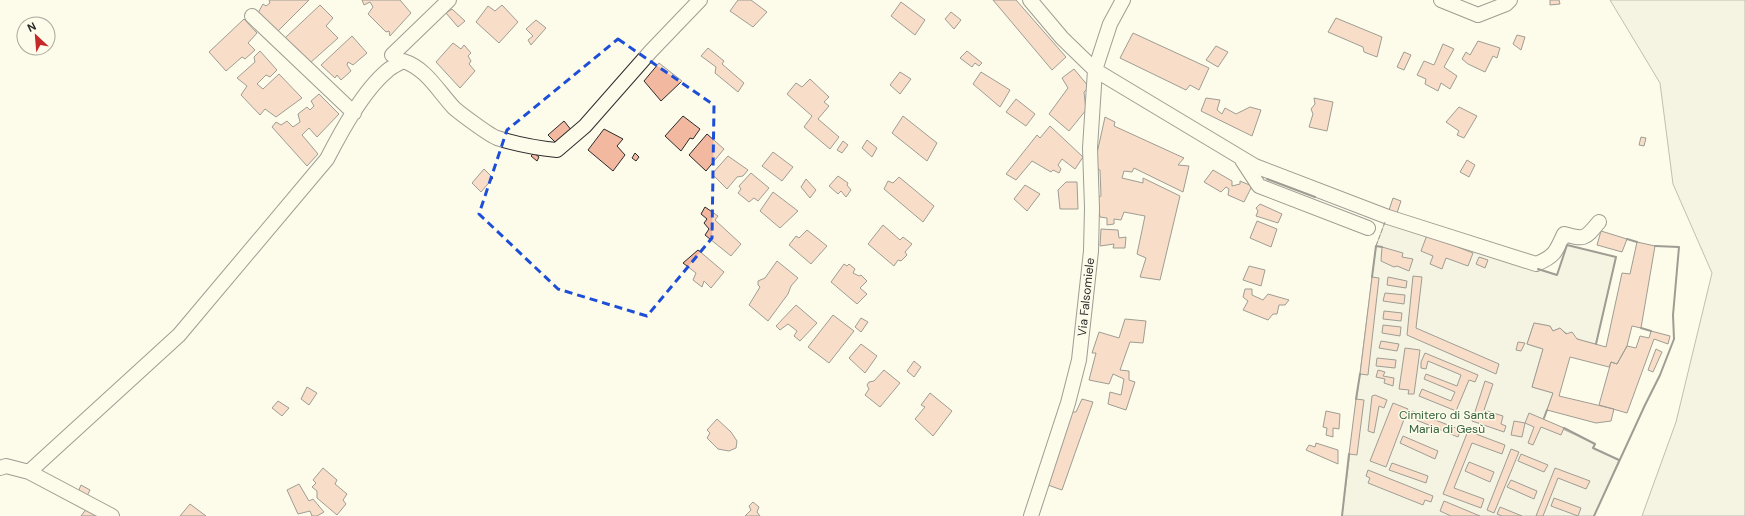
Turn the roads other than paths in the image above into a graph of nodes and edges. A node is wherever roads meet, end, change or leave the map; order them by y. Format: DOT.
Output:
graph roads {
  1 [pos="449,0"];
  2 [pos="1030,0"];
  3 [pos="1124,0"];
  4 [pos="1441,0"];
  5 [pos="1510,0"];
  6 [pos="692,3"];
  7 [pos="252,16"];
  8 [pos="392,55"];
  9 [pos="1095,70"];
  10 [pos="354,112"];
  11 [pos="1241,158"];
  12 [pos="1599,222"];
  13 [pos="1368,228"];
  14 [pos="0,468"];
  15 [pos="29,472"];
  16 [pos="112,516"];
  17 [pos="1031,516"];
  1 -- 8 [label="street"];
  2 -- 9 [label="street"];
  3 -- 9 [label="street, Via Falsomiele"];
  4 -- 5 [label="street"];
  6 -- 10 [label="street"];
  7 -- 10 [label="street"];
  9 -- 11 [label="street"];
  9 -- 17 [label="street, Via Falsomiele"];
  10 -- 15 [label="street"];
  11 -- 12 [label="street"];
  11 -- 13 [label="street"];
  14 -- 15 [label="street"];
  15 -- 16 [label="street"];
}
